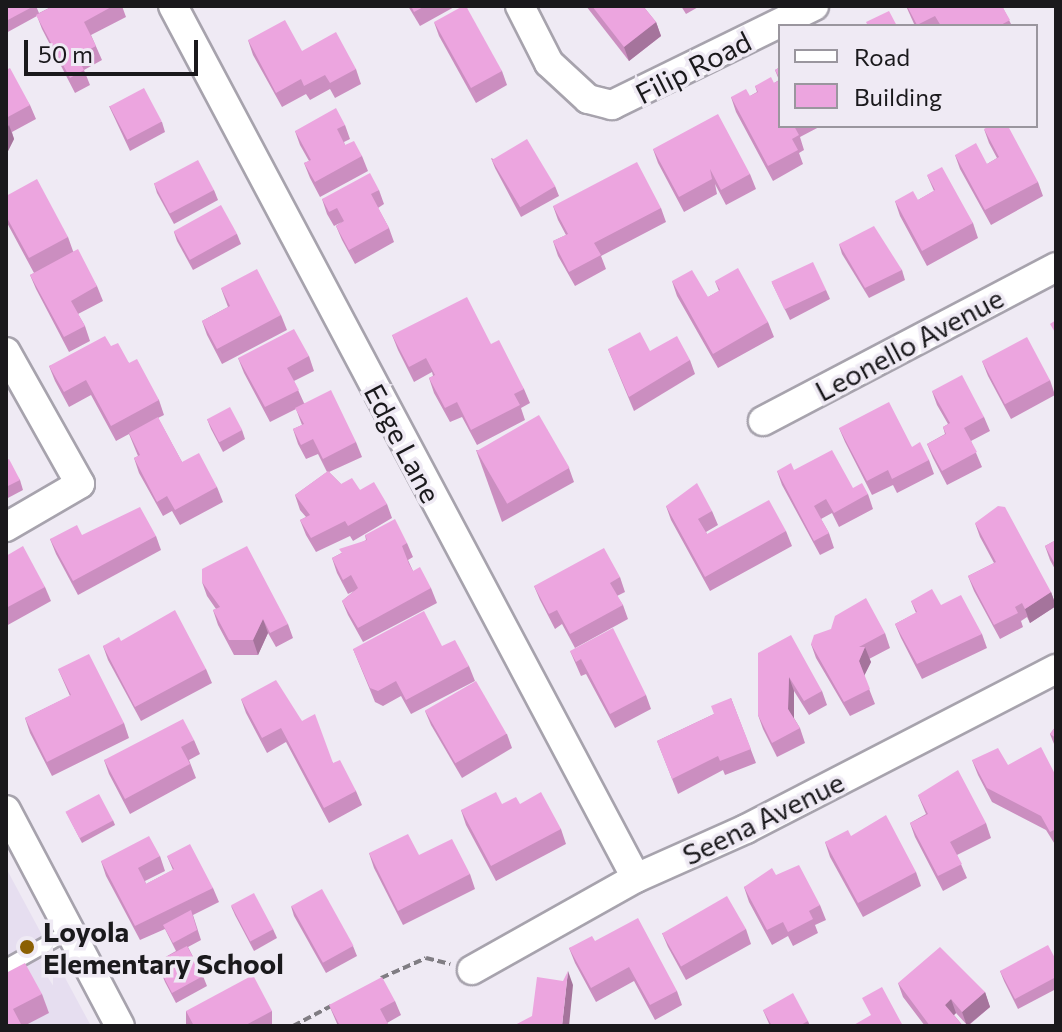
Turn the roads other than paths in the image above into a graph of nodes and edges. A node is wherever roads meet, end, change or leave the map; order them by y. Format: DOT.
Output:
graph roads {
  1 [pos="173,6"];
  2 [pos="520,6"];
  3 [pos="814,6"];
  4 [pos="1056,267"];
  5 [pos="6,352"];
  6 [pos="763,421"];
  7 [pos="6,527"];
  8 [pos="1056,669"];
  9 [pos="6,810"];
  10 [pos="636,878"];
  11 [pos="70,931"];
  12 [pos="6,967"];
  13 [pos="472,970"];
  14 [pos="120,1026"];
  1 -- 10 [label="street, Edge Lane"];
  2 -- 3 [label="street, Filip Road"];
  4 -- 6 [label="street, Leonello Avenue"];
  5 -- 7 [label="street"];
  8 -- 10 [label="street, Seena Avenue"];
  9 -- 11 [label="street"];
  10 -- 13 [label="street, Seena Avenue"];
  11 -- 12 [label="lane"];
  11 -- 14 [label="street"];
}
